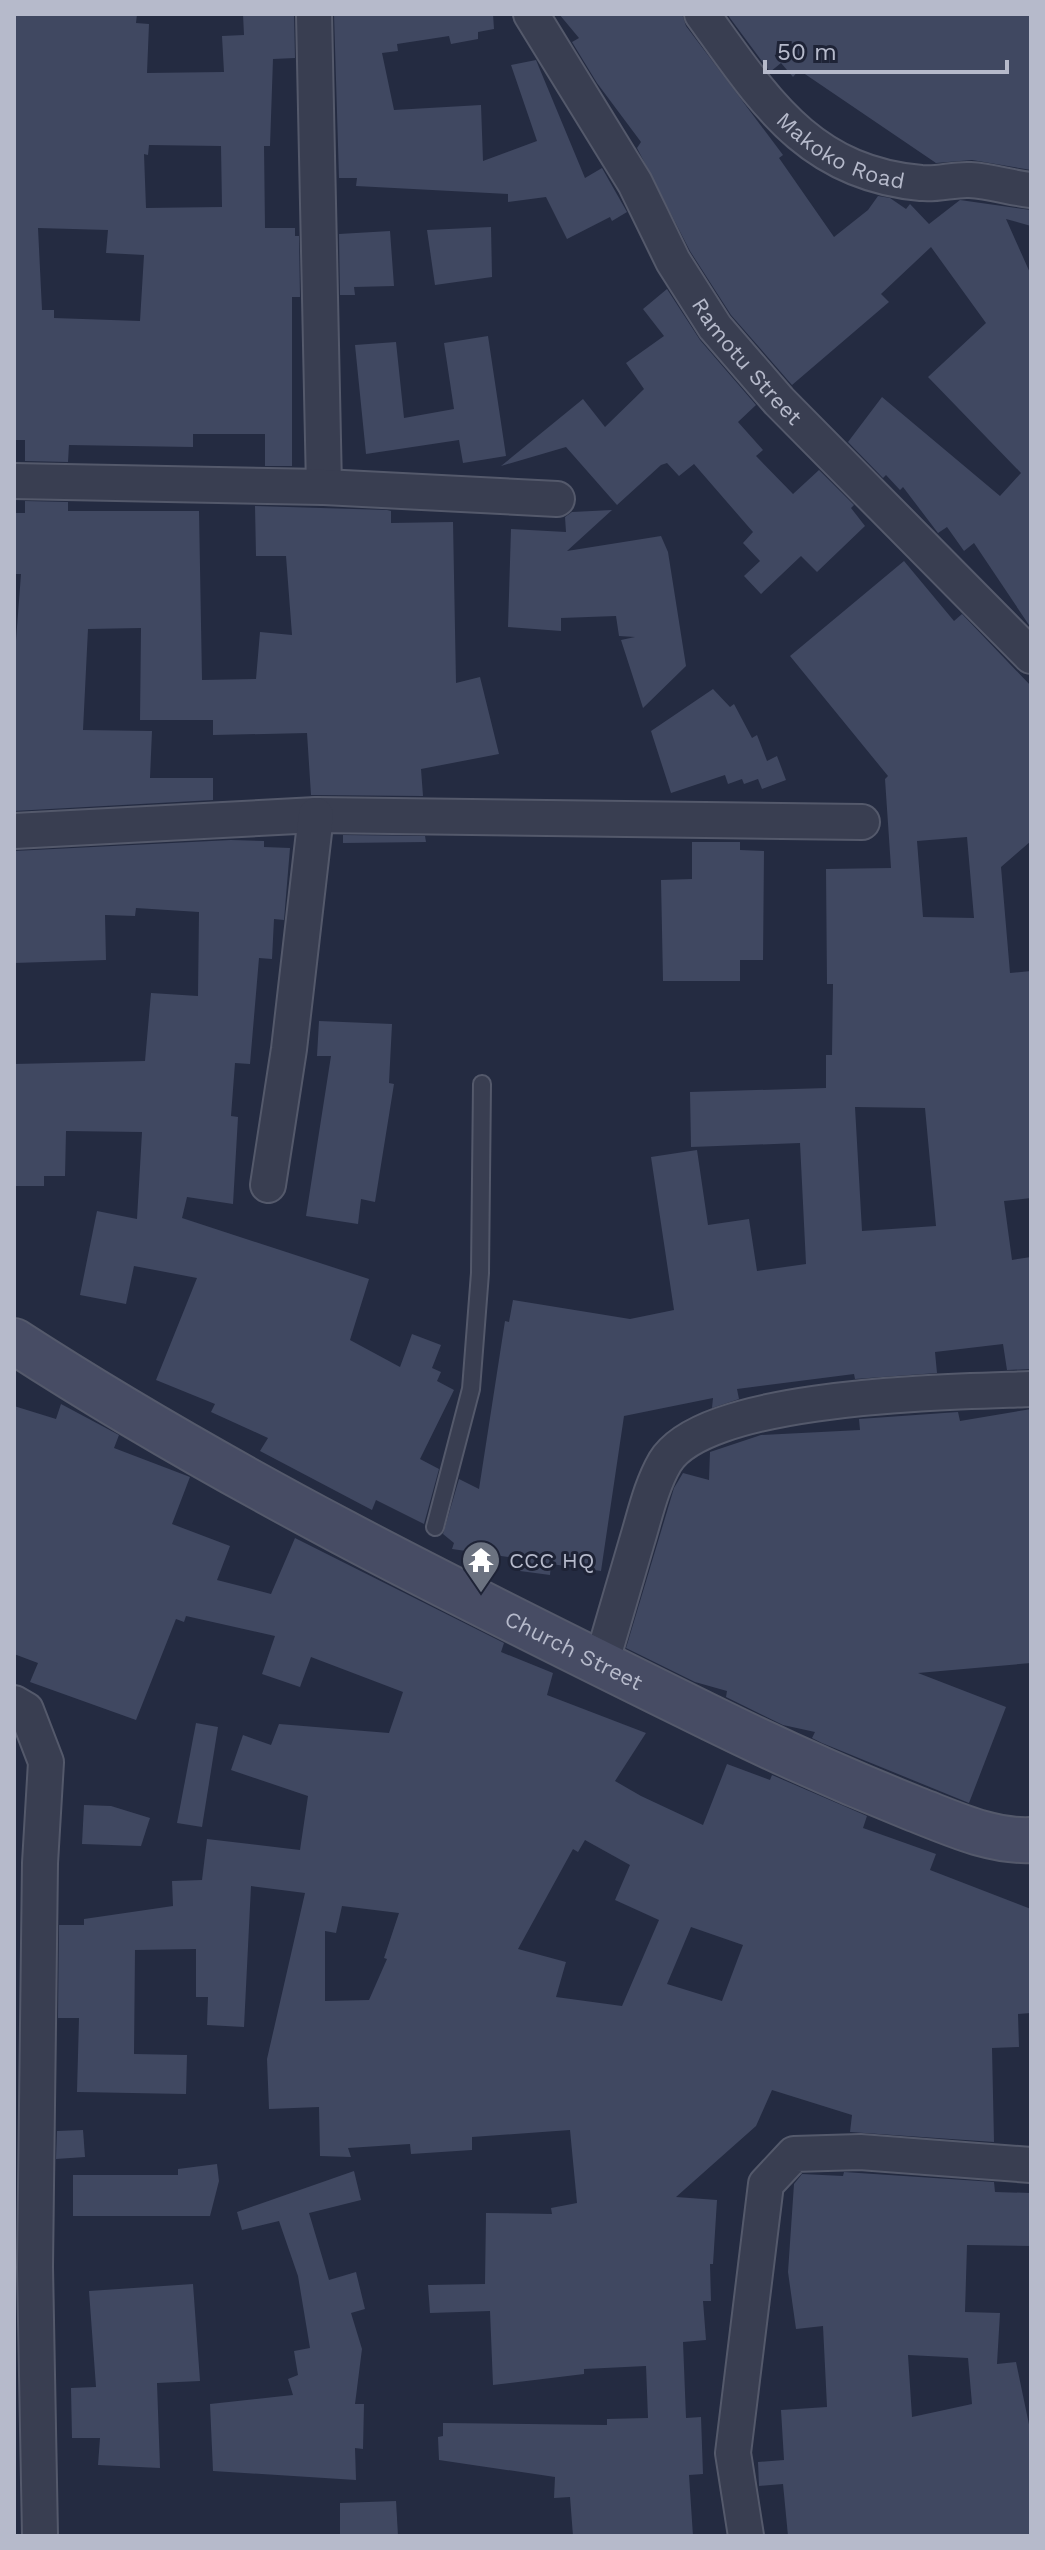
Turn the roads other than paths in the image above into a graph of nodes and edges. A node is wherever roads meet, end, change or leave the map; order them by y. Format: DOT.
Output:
graph roads {
  1 [pos="314,14"];
  2 [pos="531,14"];
  3 [pos="702,14"];
  4 [pos="1031,190"];
  5 [pos="14,481"];
  6 [pos="324,487"];
  7 [pos="557,499"];
  8 [pos="1031,656"];
  9 [pos="316,815"];
  10 [pos="862,822"];
  11 [pos="14,831"];
  12 [pos="482,1084"];
  13 [pos="268,1185"];
  14 [pos="14,1341"];
  15 [pos="1031,1389"];
  16 [pos="435,1527"];
  17 [pos="601,1664"];
  18 [pos="14,1703"];
  19 [pos="1031,1840"];
  20 [pos="27,1861"];
  21 [pos="1031,2165"];
  22 [pos="31,2519"];
  23 [pos="746,2536"];
  1 -- 6 [label="street"];
  2 -- 8 [label="street, Ramotu Street"];
  3 -- 4 [label="street, Makoko Road"];
  5 -- 6 [label="street"];
  6 -- 7 [label="street"];
  9 -- 10 [label="street"];
  9 -- 11 [label="street"];
  9 -- 13 [label="street"];
  12 -- 16 [label="lane"];
  14 -- 17 [label="street, Church Street"];
  15 -- 17 [label="street"];
  17 -- 19 [label="street, Church Street"];
  18 -- 20 [label="street"];
  20 -- 22 [label="street"];
  21 -- 23 [label="street"];
}
